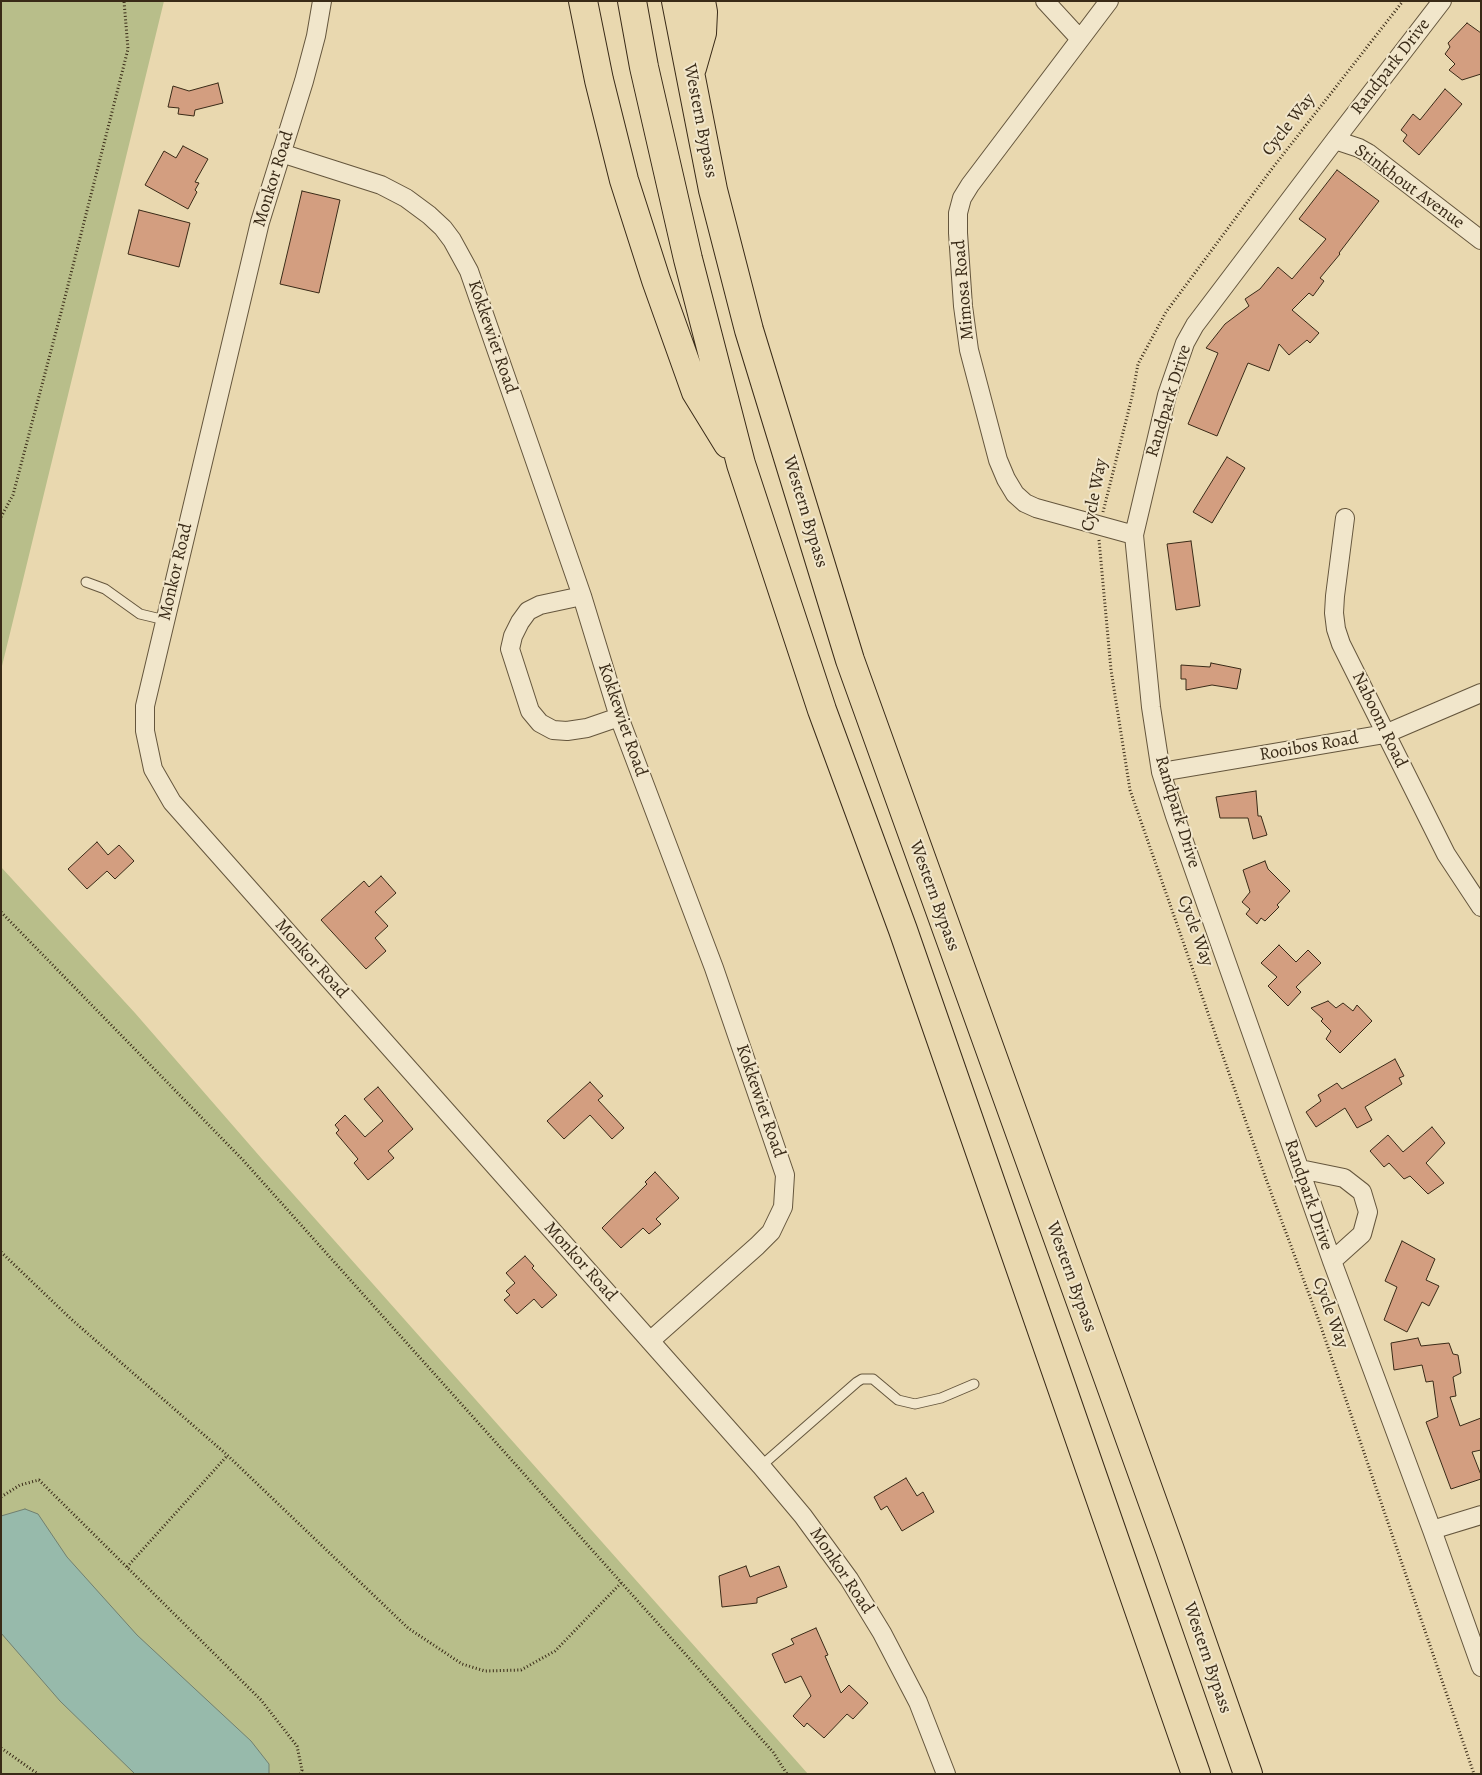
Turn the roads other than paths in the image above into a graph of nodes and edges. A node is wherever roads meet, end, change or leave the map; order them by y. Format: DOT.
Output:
graph roads {
  1 [pos="322,1"];
  2 [pos="583,1"];
  3 [pos="632,1"];
  4 [pos="676,1"];
  5 [pos="701,1"];
  6 [pos="1045,1"];
  7 [pos="1109,1"];
  8 [pos="1442,1"];
  9 [pos="1080,39"];
  10 [pos="691,73"];
  11 [pos="1335,140"];
  12 [pos="281,153"];
  13 [pos="1481,240"];
  14 [pos="741,464"];
  15 [pos="1344,518"];
  16 [pos="1134,535"];
  17 [pos="86,582"];
  18 [pos="582,596"];
  19 [pos="165,620"];
  20 [pos="1481,693"];
  21 [pos="619,717"];
  22 [pos="1385,734"];
  23 [pos="1161,772"];
  24 [pos="1481,907"];
  25 [pos="1300,1169"];
  26 [pos="1332,1261"];
  27 [pos="650,1340"];
  28 [pos="974,1384"];
  29 [pos="761,1466"];
  30 [pos="1481,1515"];
  31 [pos="1432,1530"];
  32 [pos="1481,1667"];
  33 [pos="946,1774"];
  34 [pos="1196,1774"];
  35 [pos="1248,1774"];
  1 -- 12 [label="street, Monkor Road"];
  2 -- 14 [label="highway"];
  3 -- 14 [label="highway"];
  4 -- 10 [label="highway, Western Bypass"];
  5 -- 10 [label="highway"];
  6 -- 9 [label="street"];
  7 -- 9 [label="street, Mimosa Road"];
  8 -- 11 [label="street, Randpark Drive"];
  9 -- 16 [label="street, Mimosa Road"];
  10 -- 35 [label="highway, Western Bypass"];
  11 -- 13 [label="street, Stinkhout Avenue"];
  11 -- 16 [label="street, Randpark Drive"];
  12 -- 18 [label="street, Kokkewiet Road"];
  12 -- 19 [label="street, Monkor Road"];
  14 -- 34 [label="highway"];
  15 -- 22 [label="street, Naboom Road"];
  16 -- 23 [label="street, Randpark Drive"];
  17 -- 19 [label="lane"];
  18 -- 21 [label="street, Kokkewiet Road"];
  18 -- 21 [label="street"];
  19 -- 27 [label="street, Monkor Road"];
  20 -- 22 [label="street, Rooibos Road"];
  21 -- 27 [label="street, Kokkewiet Road"];
  22 -- 23 [label="street, Rooibos Road"];
  22 -- 24 [label="street, Naboom Road"];
  23 -- 25 [label="street, Randpark Drive"];
  25 -- 26 [label="street, Randpark Drive"];
  25 -- 26 [label="street"];
  26 -- 31 [label="street, Randpark Drive"];
  27 -- 29 [label="street, Monkor Road"];
  28 -- 29 [label="lane"];
  29 -- 33 [label="street, Monkor Road"];
  30 -- 31 [label="street"];
  31 -- 32 [label="street, Randpark Drive"];
}
